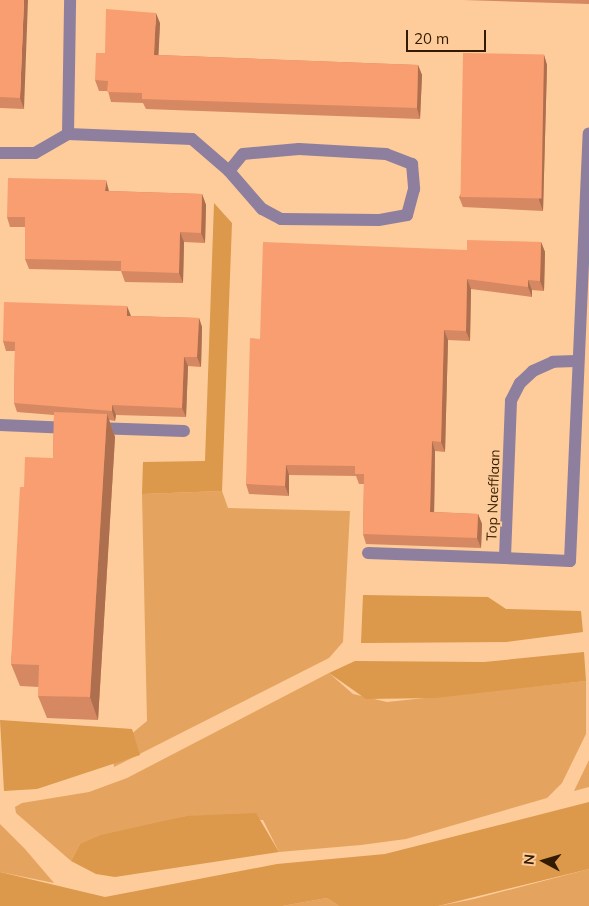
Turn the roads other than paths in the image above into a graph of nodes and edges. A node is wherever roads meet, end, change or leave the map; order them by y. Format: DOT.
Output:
graph roads {
  1 [pos="70,0"];
  2 [pos="589,133"];
  3 [pos="68,134"];
  4 [pos="0,153"];
  5 [pos="230,171"];
  6 [pos="585,271"];
  7 [pos="576,361"];
  8 [pos="0,425"];
  9 [pos="184,431"];
  10 [pos="368,553"];
  11 [pos="505,558"];
  1 -- 3 [label="street"];
  2 -- 6 [label="street, Top Naefflaan"];
  3 -- 4 [label="street"];
  3 -- 5 [label="street"];
  5 -- 5 [label="street"];
  6 -- 7 [label="street, Top Naefflaan"];
  7 -- 11 [label="street, Top Naefflaan"];
  7 -- 11 [label="street, Top Naefflaan"];
  8 -- 9 [label="street"];
  10 -- 11 [label="street"];
}
